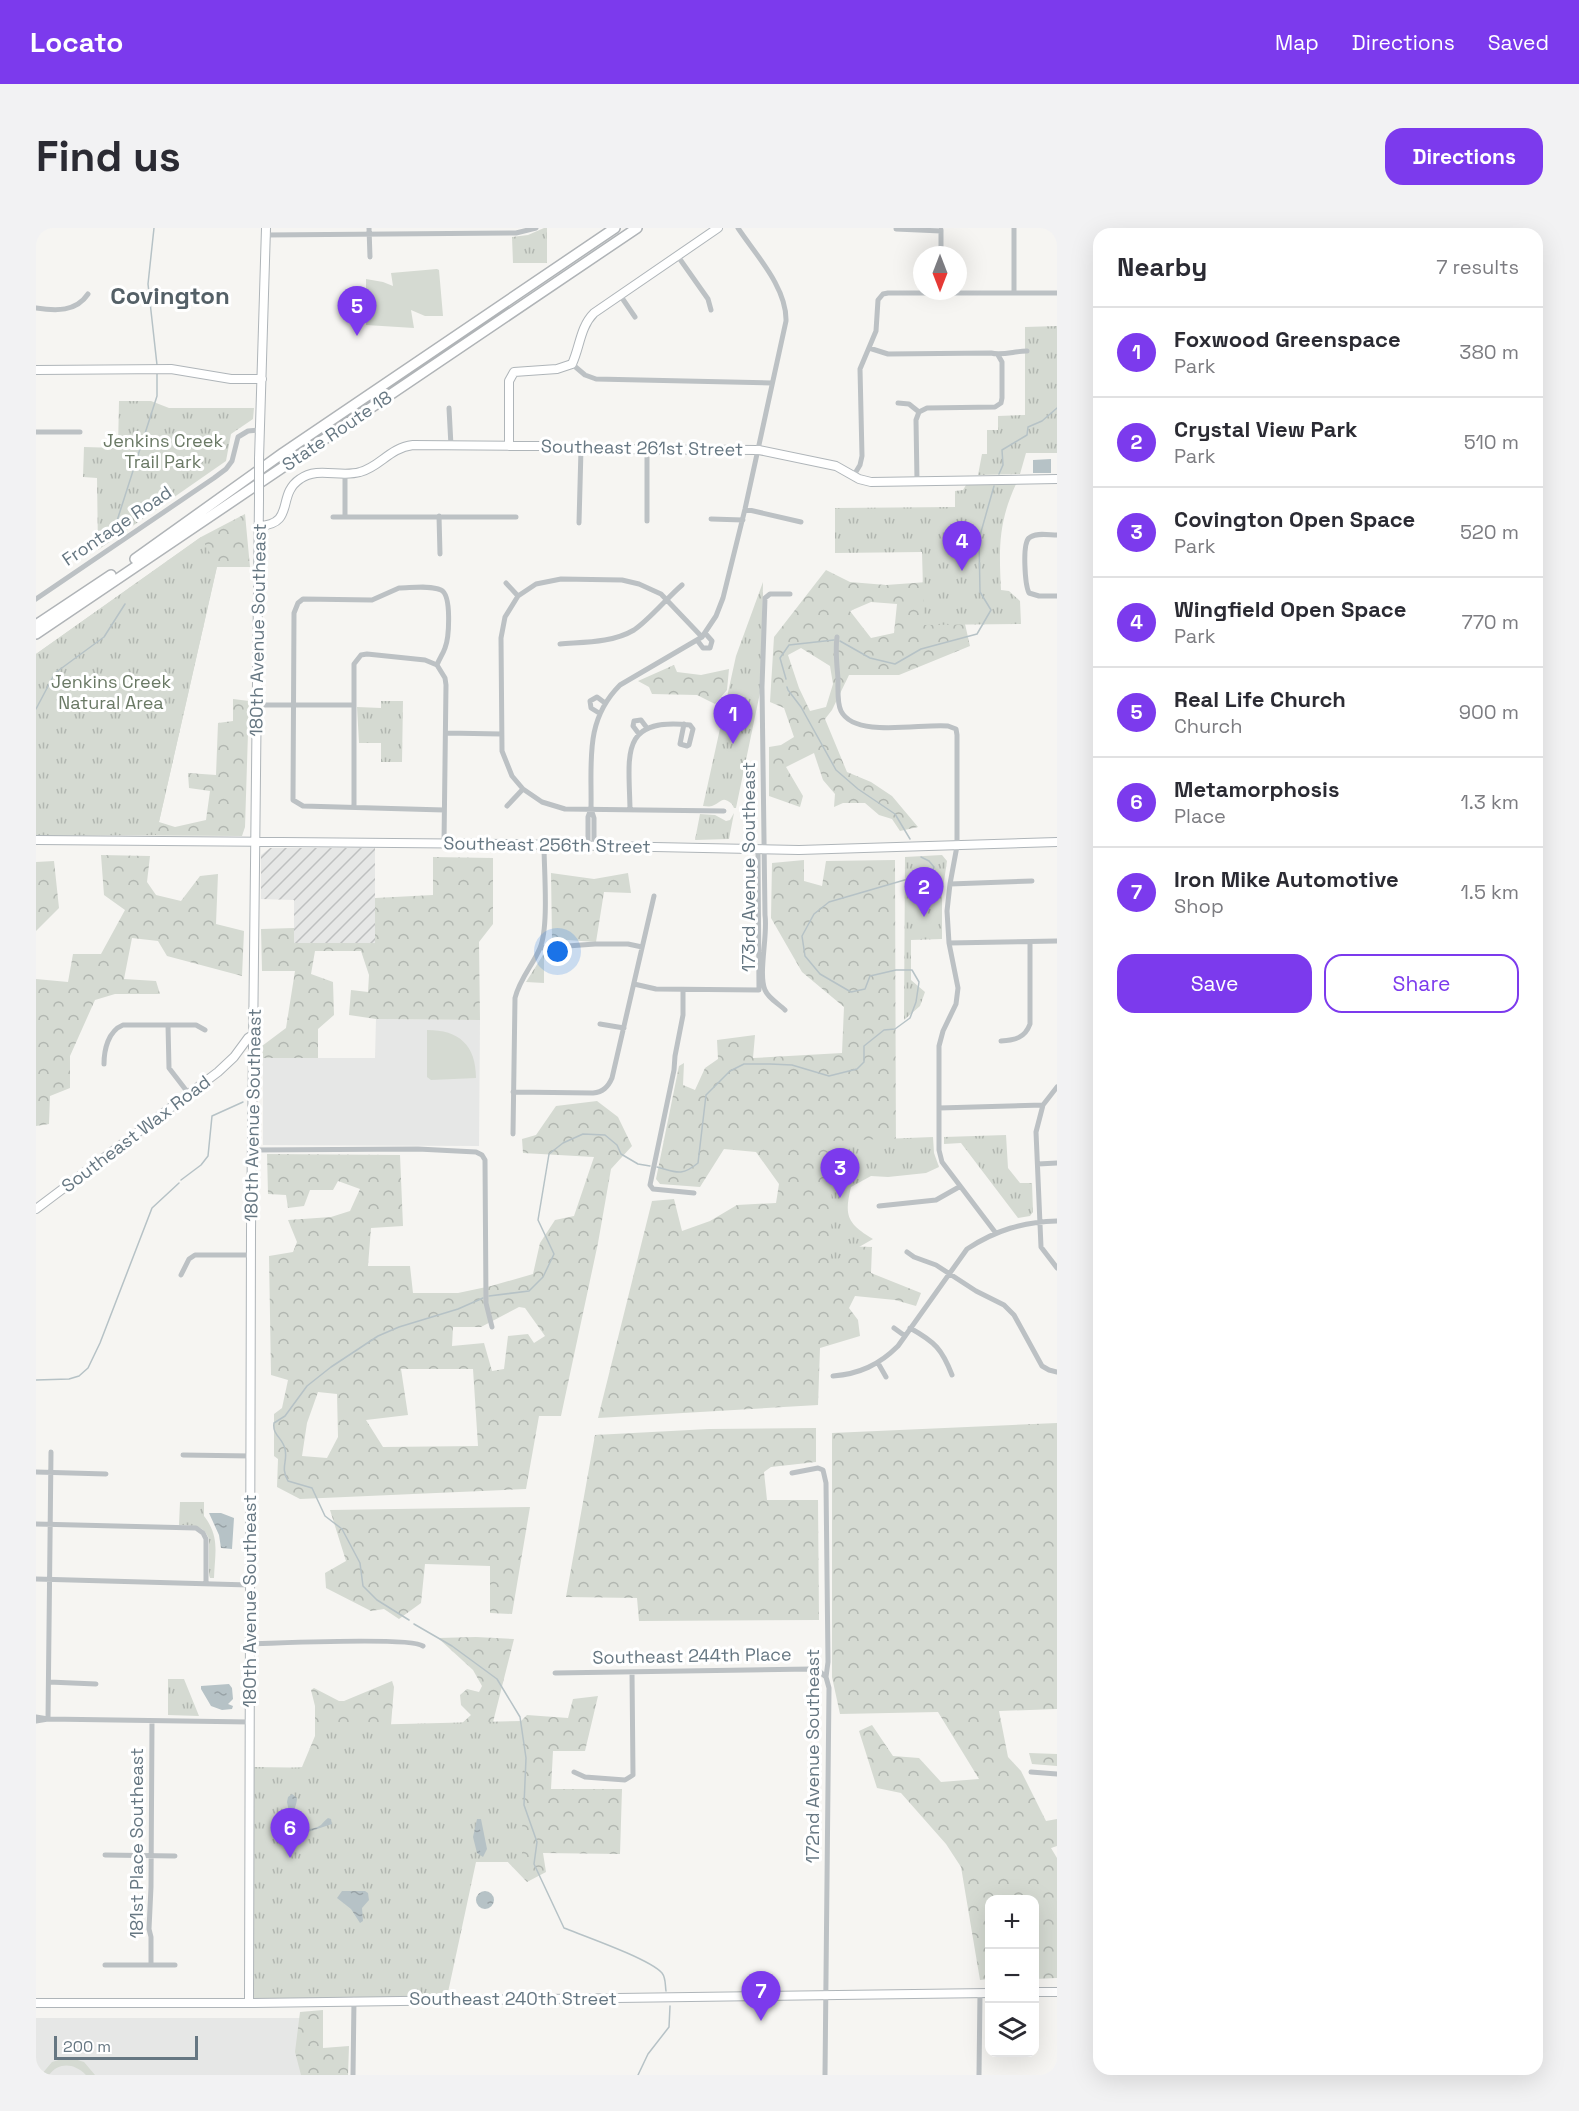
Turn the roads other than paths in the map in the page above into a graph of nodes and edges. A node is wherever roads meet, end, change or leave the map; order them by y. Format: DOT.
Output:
graph roads {
  1 [pos="369,228"];
  2 [pos="536,228"];
  3 [pos="615,228"];
  4 [pos="637,228"];
  5 [pos="718,228"];
  6 [pos="738,228"];
  7 [pos="1014,228"];
  8 [pos="529,229"];
  9 [pos="896,229"];
  10 [pos="941,230"];
  11 [pos="421,231"];
  12 [pos="472,231"];
  13 [pos="266,232"];
  14 [pos="369,235"];
  15 [pos="941,246"];
  16 [pos="677,255"];
  17 [pos="370,257"];
  18 [pos="967,292"];
  19 [pos="913,293"];
  20 [pos="1014,293"];
  21 [pos="1057,293"];
  22 [pos="88,294"];
  23 [pos="620,294"];
  24 [pos="36,308"];
  25 [pos="711,310"];
  26 [pos="635,317"];
  27 [pos="869,348"];
  28 [pos="1027,351"];
  29 [pos="998,355"];
  30 [pos="572,364"];
  31 [pos="36,370"];
  32 [pos="262,379"];
  33 [pos="772,383"];
  34 [pos="898,403"];
  35 [pos="449,408"];
  36 [pos="919,412"];
  37 [pos="260,430"];
  38 [pos="36,432"];
  39 [pos="80,432"];
  40 [pos="452,446"];
  41 [pos="509,446"];
  42 [pos="581,449"];
  43 [pos="647,449"];
  44 [pos="759,450"];
  45 [pos="345,474"];
  46 [pos="854,476"];
  47 [pos="1057,479"];
  48 [pos="917,481"];
  49 [pos="745,509"];
  50 [pos="345,516"];
  51 [pos="439,516"];
  52 [pos="333,517"];
  53 [pos="516,517"];
  54 [pos="711,519"];
  55 [pos="743,520"];
  56 [pos="647,521"];
  57 [pos="801,522"];
  58 [pos="579,523"];
  59 [pos="259,526"];
  60 [pos="1057,534"];
  61 [pos="440,554"];
  62 [pos="128,568"];
  63 [pos="107,582"];
  64 [pos="506,583"];
  65 [pos="682,585"];
  66 [pos="790,594"];
  67 [pos="518,596"];
  68 [pos="1057,596"];
  69 [pos="666,598"];
  70 [pos="36,599"];
  71 [pos="36,625"];
  72 [pos="36,634"];
  73 [pos="701,637"];
  74 [pos="837,637"];
  75 [pos="560,644"];
  76 [pos="436,665"];
  77 [pos="605,703"];
  78 [pos="257,705"];
  79 [pos="293,705"];
  80 [pos="354,705"];
  81 [pos="599,712"];
  82 [pos="684,724"];
  83 [pos="647,728"];
  84 [pos="446,733"];
  85 [pos="501,734"];
  86 [pos="639,734"];
  87 [pos="523,789"];
  88 [pos="507,806"];
  89 [pos="354,807"];
  90 [pos="591,809"];
  91 [pos="630,809"];
  92 [pos="444,810"];
  93 [pos="724,810"];
  94 [pos="36,840"];
  95 [pos="254,842"];
  96 [pos="1057,842"];
  97 [pos="444,843"];
  98 [pos="544,845"];
  99 [pos="591,846"];
  100 [pos="957,846"];
  101 [pos="761,850"];
  102 [pos="1032,881"];
  103 [pos="950,884"];
  104 [pos="654,896"];
  105 [pos="1057,941"];
  106 [pos="1030,942"];
  107 [pos="950,943"];
  108 [pos="642,947"];
  109 [pos="540,948"];
  110 [pos="634,984"];
  111 [pos="683,990"];
  112 [pos="785,1010"];
  113 [pos="600,1024"];
  114 [pos="168,1025"];
  115 [pos="624,1028"];
  116 [pos="205,1030"];
  117 [pos="254,1034"];
  118 [pos="1001,1041"];
  119 [pos="254,1052"];
  120 [pos="234,1057"];
  121 [pos="104,1064"];
  122 [pos="1057,1087"];
  123 [pos="513,1092"];
  124 [pos="189,1094"];
  125 [pos="1043,1105"];
  126 [pos="939,1108"];
  127 [pos="513,1134"];
  128 [pos="253,1150"];
  129 [pos="1057,1163"];
  130 [pos="1038,1164"];
  131 [pos="960,1187"];
  132 [pos="694,1193"];
  133 [pos="879,1206"];
  134 [pos="36,1209"];
  135 [pos="1057,1221"];
  136 [pos="1039,1222"];
  137 [pos="995,1232"];
  138 [pos="907,1252"];
  139 [pos="252,1255"];
  140 [pos="1057,1268"];
  141 [pos="949,1274"];
  142 [pos="181,1275"];
  143 [pos="492,1327"];
  144 [pos="894,1328"];
  145 [pos="910,1328"];
  146 [pos="905,1336"];
  147 [pos="878,1363"];
  148 [pos="1057,1372"];
  149 [pos="952,1375"];
  150 [pos="833,1376"];
  151 [pos="886,1377"];
  152 [pos="51,1452"];
  153 [pos="183,1455"];
  154 [pos="251,1456"];
  155 [pos="36,1472"];
  156 [pos="51,1473"];
  157 [pos="792,1473"];
  158 [pos="105,1474"];
  159 [pos="36,1524"];
  160 [pos="51,1524"];
  161 [pos="36,1579"];
  162 [pos="51,1579"];
  163 [pos="206,1583"];
  164 [pos="249,1585"];
  165 [pos="249,1644"];
  166 [pos="423,1646"];
  167 [pos="633,1672"];
  168 [pos="555,1673"];
  169 [pos="826,1677"];
  170 [pos="49,1682"];
  171 [pos="96,1684"];
  172 [pos="36,1719"];
  173 [pos="48,1719"];
  174 [pos="152,1721"];
  175 [pos="250,1722"];
  176 [pos="574,1772"];
  177 [pos="1031,1772"];
  178 [pos="1057,1774"];
  179 [pos="105,1855"];
  180 [pos="151,1856"];
  181 [pos="175,1856"];
  182 [pos="105,1965"];
  183 [pos="151,1965"];
  184 [pos="175,1965"];
  185 [pos="1039,1992"];
  186 [pos="1057,1992"];
  187 [pos="980,1993"];
  188 [pos="985,1993"];
  189 [pos="826,1996"];
  190 [pos="354,2000"];
  191 [pos="36,2003"];
  192 [pos="249,2003"];
  193 [pos="353,2075"];
  194 [pos="825,2075"];
  195 [pos="979,2075"];
  1 -- 14 [label="street"];
  2 -- 8 [label="street"];
  3 -- 62 [label="highway, State Route 18"];
  4 -- 62 [label="highway, State Route 18"];
  5 -- 16 [label="street"];
  6 -- 33 [label="street"];
  7 -- 20 [label="street"];
  8 -- 12 [label="street"];
  9 -- 10 [label="street"];
  10 -- 15 [label="street"];
  11 -- 12 [label="street"];
  11 -- 14 [label="street"];
  13 -- 14 [label="street"];
  13 -- 32 [label="street, 180th Avenue Southeast"];
  14 -- 17 [label="street"];
  16 -- 23 [label="street"];
  16 -- 25 [label="street"];
  18 -- 20 [label="street"];
  19 -- 27 [label="street"];
  20 -- 21 [label="street"];
  22 -- 24 [label="street"];
  23 -- 26 [label="street"];
  23 -- 30 [label="street"];
  27 -- 29 [label="street"];
  27 -- 46 [label="street"];
  28 -- 29 [label="street"];
  29 -- 36 [label="street"];
  30 -- 33 [label="street"];
  30 -- 41 [label="street"];
  31 -- 32 [label="street"];
  32 -- 37 [label="street, 180th Avenue Southeast"];
  33 -- 44 [label="street"];
  34 -- 36 [label="street"];
  35 -- 40 [label="street"];
  36 -- 48 [label="street"];
  37 -- 59 [label="street, 180th Avenue Southeast, bridge"];
  37 -- 70 [label="street, Frontage Road"];
  38 -- 39 [label="street"];
  40 -- 41 [label="street, Southeast 261st Street"];
  40 -- 45 [label="street, Southeast 261st Street"];
  41 -- 42 [label="street, Southeast 261st Street"];
  42 -- 43 [label="street, Southeast 261st Street"];
  42 -- 58 [label="street"];
  43 -- 44 [label="street, Southeast 261st Street"];
  43 -- 56 [label="street"];
  44 -- 46 [label="street, Southeast 261st Street"];
  44 -- 49 [label="street"];
  45 -- 50 [label="street"];
  45 -- 59 [label="street, Southeast 261st Street"];
  46 -- 48 [label="street, Southeast 261st Street"];
  47 -- 48 [label="street, Southeast 261st Street"];
  49 -- 55 [label="street"];
  49 -- 57 [label="street"];
  50 -- 51 [label="street"];
  50 -- 52 [label="street"];
  51 -- 53 [label="street"];
  51 -- 61 [label="street"];
  54 -- 55 [label="street"];
  55 -- 73 [label="street"];
  59 -- 78 [label="street, 180th Avenue Southeast"];
  60 -- 68 [label="street"];
  62 -- 63 [label="highway, State Route 18"];
  63 -- 71 [label="highway, State Route 18"];
  63 -- 72 [label="highway, State Route 18"];
  64 -- 67 [label="street"];
  65 -- 69 [label="street"];
  66 -- 101 [label="street, 173rd Avenue Southeast"];
  67 -- 69 [label="street"];
  67 -- 85 [label="street"];
  69 -- 73 [label="street"];
  69 -- 75 [label="street"];
  73 -- 77 [label="street"];
  74 -- 100 [label="street"];
  76 -- 79 [label="street"];
  76 -- 80 [label="street"];
  76 -- 84 [label="street"];
  77 -- 81 [label="street"];
  77 -- 81 [label="street"];
  78 -- 79 [label="street"];
  78 -- 95 [label="street, 180th Avenue Southeast"];
  79 -- 80 [label="street"];
  79 -- 89 [label="street"];
  80 -- 89 [label="street"];
  81 -- 90 [label="street"];
  82 -- 83 [label="street"];
  83 -- 86 [label="street"];
  83 -- 86 [label="street"];
  84 -- 85 [label="street"];
  84 -- 92 [label="street"];
  85 -- 87 [label="street"];
  86 -- 91 [label="street"];
  87 -- 88 [label="street"];
  87 -- 90 [label="street"];
  89 -- 92 [label="street"];
  90 -- 91 [label="street"];
  90 -- 99 [label="street"];
  91 -- 93 [label="street"];
  92 -- 97 [label="street"];
  94 -- 95 [label="street, Southeast 256th Street"];
  95 -- 97 [label="street, Southeast 256th Street"];
  95 -- 117 [label="street, 180th Avenue Southeast"];
  96 -- 100 [label="street, Southeast 256th Street"];
  97 -- 98 [label="street, Southeast 256th Street"];
  98 -- 99 [label="street, Southeast 256th Street"];
  98 -- 109 [label="street"];
  99 -- 101 [label="street, Southeast 256th Street"];
  100 -- 101 [label="street, Southeast 256th Street"];
  100 -- 103 [label="street"];
  101 -- 111 [label="street"];
  101 -- 112 [label="street, 173rd Avenue Southeast"];
  102 -- 103 [label="street"];
  103 -- 107 [label="street"];
  104 -- 108 [label="street"];
  105 -- 106 [label="street"];
  106 -- 107 [label="street"];
  106 -- 118 [label="street"];
  107 -- 126 [label="street"];
  108 -- 109 [label="street"];
  108 -- 110 [label="street"];
  109 -- 123 [label="street"];
  110 -- 111 [label="street"];
  110 -- 115 [label="street"];
  111 -- 132 [label="street"];
  113 -- 115 [label="street"];
  114 -- 116 [label="street"];
  114 -- 121 [label="street"];
  114 -- 124 [label="street"];
  115 -- 123 [label="street"];
  117 -- 119 [label="street, 180th Avenue Southeast"];
  117 -- 120 [label="street, Southeast Wax Road"];
  119 -- 120 [label="street, Southeast Wax Road"];
  119 -- 128 [label="street, 180th Avenue Southeast"];
  120 -- 124 [label="street, Southeast Wax Road"];
  122 -- 125 [label="street"];
  123 -- 127 [label="street"];
  124 -- 134 [label="street, Southeast Wax Road"];
  125 -- 126 [label="street"];
  125 -- 130 [label="street"];
  126 -- 131 [label="street"];
  128 -- 139 [label="street, 180th Avenue Southeast"];
  128 -- 143 [label="street"];
  129 -- 130 [label="street"];
  130 -- 136 [label="street"];
  131 -- 133 [label="street"];
  131 -- 137 [label="street"];
  135 -- 136 [label="street"];
  136 -- 137 [label="street"];
  136 -- 140 [label="street"];
  137 -- 141 [label="street"];
  138 -- 141 [label="street"];
  139 -- 142 [label="street"];
  139 -- 154 [label="street, 180th Avenue Southeast"];
  141 -- 145 [label="street"];
  141 -- 148 [label="street"];
  144 -- 146 [label="street"];
  145 -- 146 [label="street"];
  145 -- 149 [label="street"];
  146 -- 147 [label="street"];
  147 -- 150 [label="street"];
  147 -- 151 [label="street"];
  152 -- 156 [label="street"];
  153 -- 154 [label="street"];
  154 -- 164 [label="street, 180th Avenue Southeast"];
  155 -- 156 [label="street"];
  156 -- 158 [label="street"];
  156 -- 160 [label="street"];
  157 -- 169 [label="street, 172nd Avenue Southeast"];
  159 -- 160 [label="street"];
  160 -- 162 [label="street"];
  160 -- 163 [label="street"];
  161 -- 162 [label="street"];
  162 -- 163 [label="street"];
  162 -- 170 [label="street"];
  163 -- 164 [label="street"];
  164 -- 165 [label="street, 180th Avenue Southeast"];
  165 -- 166 [label="street"];
  165 -- 175 [label="street, 180th Avenue Southeast"];
  167 -- 168 [label="street, Southeast 244th Place"];
  167 -- 169 [label="street, Southeast 244th Place"];
  167 -- 176 [label="street"];
  169 -- 189 [label="street, 172nd Avenue Southeast"];
  170 -- 171 [label="street"];
  170 -- 173 [label="street"];
  172 -- 173 [label="street"];
  173 -- 174 [label="street"];
  174 -- 175 [label="street"];
  174 -- 180 [label="street, 181st Place Southeast"];
  175 -- 192 [label="street, 180th Avenue Southeast"];
  177 -- 178 [label="street"];
  179 -- 180 [label="street"];
  180 -- 181 [label="street"];
  180 -- 183 [label="street, 181st Place Southeast"];
  182 -- 183 [label="street"];
  183 -- 184 [label="street"];
  185 -- 186 [label="street"];
  187 -- 188 [label="street, Southeast 240th Street"];
  187 -- 189 [label="street, Southeast 240th Street"];
  187 -- 195 [label="street"];
  189 -- 190 [label="street, Southeast 240th Street"];
  189 -- 194 [label="street, 172nd Avenue Southeast"];
  190 -- 192 [label="street, Southeast 240th Street"];
  190 -- 193 [label="street"];
  191 -- 192 [label="street, Southeast 240th Street"];
}
